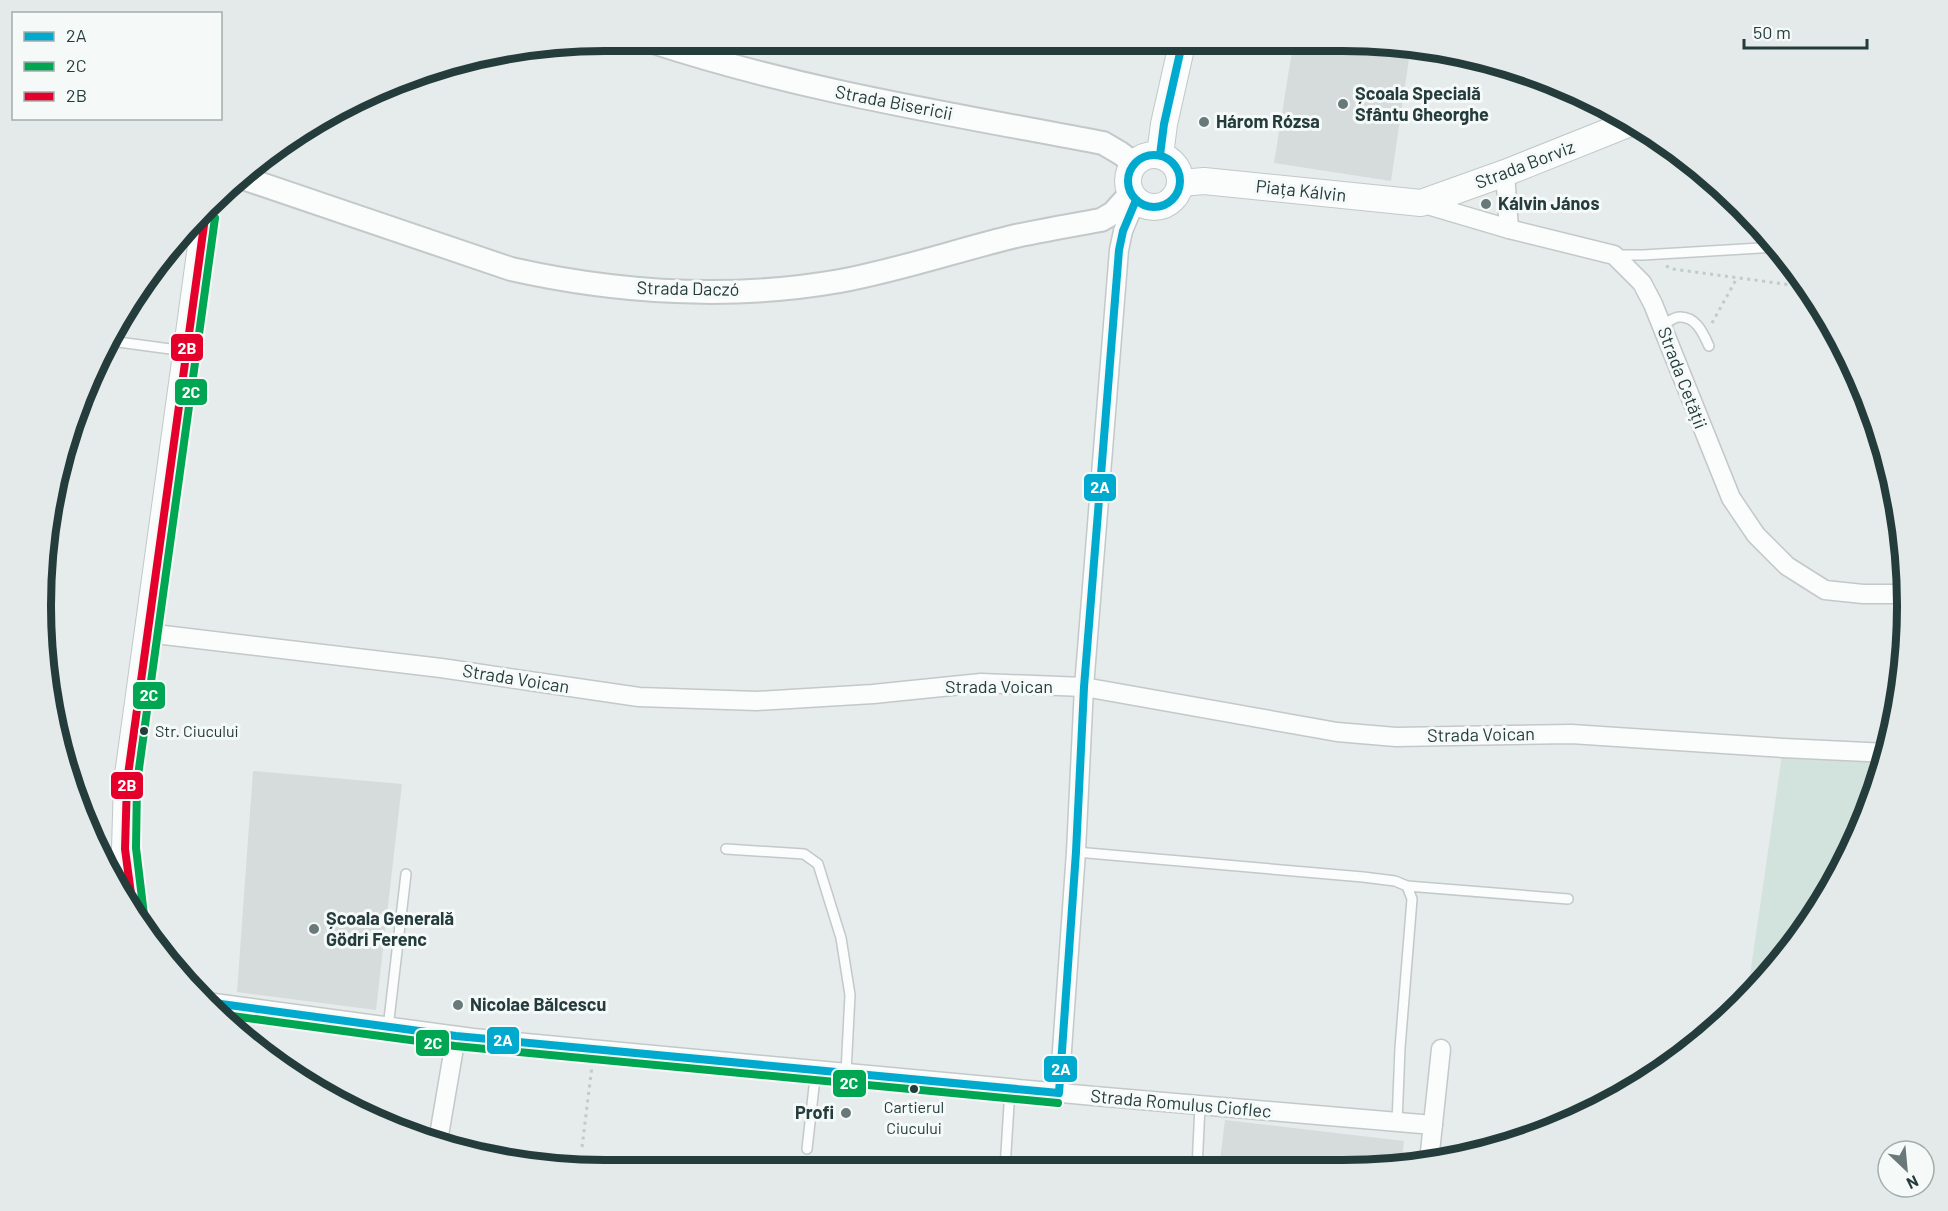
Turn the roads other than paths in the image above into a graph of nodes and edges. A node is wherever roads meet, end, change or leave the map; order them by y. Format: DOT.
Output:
graph roads {
  1 [pos="681,51"];
  2 [pos="1180,51"];
  3 [pos="1622,126"];
  4 [pos="1160,155"];
  5 [pos="1135,164"];
  6 [pos="1505,173"];
  7 [pos="250,180"];
  8 [pos="1180,183"];
  9 [pos="1133,196"];
  10 [pos="1421,203"];
  11 [pos="204,223"];
  12 [pos="1509,229"];
  13 [pos="1765,248"];
  14 [pos="1614,255"];
  15 [pos="1662,325"];
  16 [pos="118,342"];
  17 [pos="1709,345"];
  18 [pos="187,352"];
  19 [pos="1897,594"];
  20 [pos="147,633"];
  21 [pos="1084,687"];
  22 [pos="1877,752"];
  23 [pos="726,849"];
  24 [pos="1076,852"];
  25 [pos="406,874"];
  26 [pos="1407,886"];
  27 [pos="131,893"];
  28 [pos="1568,899"];
  29 [pos="220,1004"];
  30 [pos="388,1028"];
  31 [pos="456,1036"];
  32 [pos="1441,1049"];
  33 [pos="816,1069"];
  34 [pos="846,1072"];
  35 [pos="1010,1089"];
  36 [pos="1059,1093"];
  37 [pos="1200,1106"];
  38 [pos="1397,1123"];
  39 [pos="1433,1125"];
  40 [pos="439,1134"];
  41 [pos="807,1149"];
  42 [pos="1430,1153"];
  43 [pos="1006,1160"];
  44 [pos="1197,1160"];
  1 -- 5 [label="street, Strada Bisericii"];
  2 -- 4 [label="main road"];
  3 -- 6 [label="main road, Strada Borviz"];
  4 -- 5 [label="main road"];
  4 -- 8 [label="main road"];
  5 -- 9 [label="main road"];
  6 -- 10 [label="main road, Strada Borviz"];
  6 -- 12 [label="street"];
  7 -- 9 [label="street, Strada Daczó"];
  8 -- 9 [label="main road"];
  8 -- 10 [label="main road, Piața Kálvin"];
  9 -- 21 [label="street"];
  10 -- 12 [label="street"];
  11 -- 18 [label="main road"];
  12 -- 14 [label="street"];
  13 -- 14 [label="lane"];
  14 -- 15 [label="street, Strada Cetății"];
  15 -- 17 [label="lane"];
  15 -- 19 [label="street, Strada Cetății"];
  16 -- 18 [label="lane"];
  18 -- 20 [label="main road"];
  20 -- 21 [label="street, Strada Voican"];
  20 -- 27 [label="main road"];
  21 -- 22 [label="street, Strada Voican"];
  21 -- 24 [label="street"];
  23 -- 34 [label="lane"];
  24 -- 26 [label="lane"];
  24 -- 36 [label="street"];
  25 -- 30 [label="lane"];
  26 -- 28 [label="lane"];
  26 -- 38 [label="lane"];
  29 -- 30 [label="street, Strada Romulus Cioflec"];
  30 -- 31 [label="street, Strada Romulus Cioflec"];
  31 -- 33 [label="street, Strada Romulus Cioflec"];
  31 -- 40 [label="street"];
  32 -- 39 [label="street"];
  33 -- 34 [label="street, Strada Romulus Cioflec"];
  33 -- 41 [label="lane"];
  34 -- 35 [label="street, Strada Romulus Cioflec"];
  35 -- 36 [label="street, Strada Romulus Cioflec"];
  35 -- 43 [label="lane"];
  36 -- 37 [label="street, Strada Romulus Cioflec"];
  37 -- 38 [label="street, Strada Romulus Cioflec"];
  37 -- 44 [label="lane"];
  38 -- 39 [label="street, Strada Romulus Cioflec"];
  39 -- 42 [label="street"];
}
